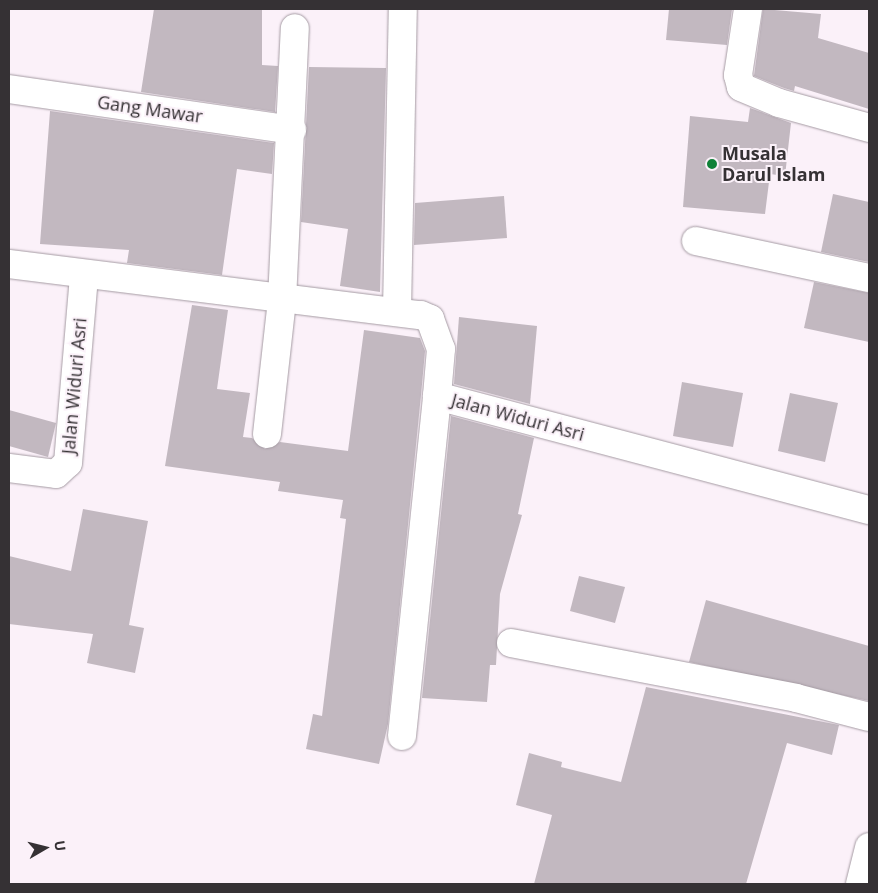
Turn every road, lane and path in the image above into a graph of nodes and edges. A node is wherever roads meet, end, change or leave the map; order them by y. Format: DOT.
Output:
graph roads {
  1 [pos="403,9"];
  2 [pos="748,9"];
  3 [pos="295,28"];
  4 [pos="9,89"];
  5 [pos="869,128"];
  6 [pos="292,130"];
  7 [pos="696,241"];
  8 [pos="9,264"];
  9 [pos="84,275"];
  10 [pos="869,278"];
  11 [pos="282,300"];
  12 [pos="397,311"];
  13 [pos="437,396"];
  14 [pos="267,434"];
  15 [pos="9,468"];
  16 [pos="869,510"];
  17 [pos="511,643"];
  18 [pos="869,717"];
  19 [pos="402,736"];
  20 [pos="869,847"];
  21 [pos="860,884"];
  1 -- 12 [label="street"];
  2 -- 5 [label="street"];
  3 -- 6 [label="street"];
  4 -- 6 [label="street, Gang Mawar"];
  6 -- 11 [label="street"];
  7 -- 10 [label="street"];
  8 -- 9 [label="street, Jalan Widuri Asri"];
  9 -- 11 [label="street, Jalan Widuri Asri"];
  9 -- 15 [label="street, Jalan Widuri Asri"];
  11 -- 12 [label="street, Jalan Widuri Asri"];
  11 -- 14 [label="street"];
  12 -- 13 [label="street, Jalan Widuri Asri"];
  13 -- 16 [label="street, Jalan Widuri Asri"];
  13 -- 19 [label="street"];
  17 -- 18 [label="street"];
  20 -- 21 [label="street"];
}
